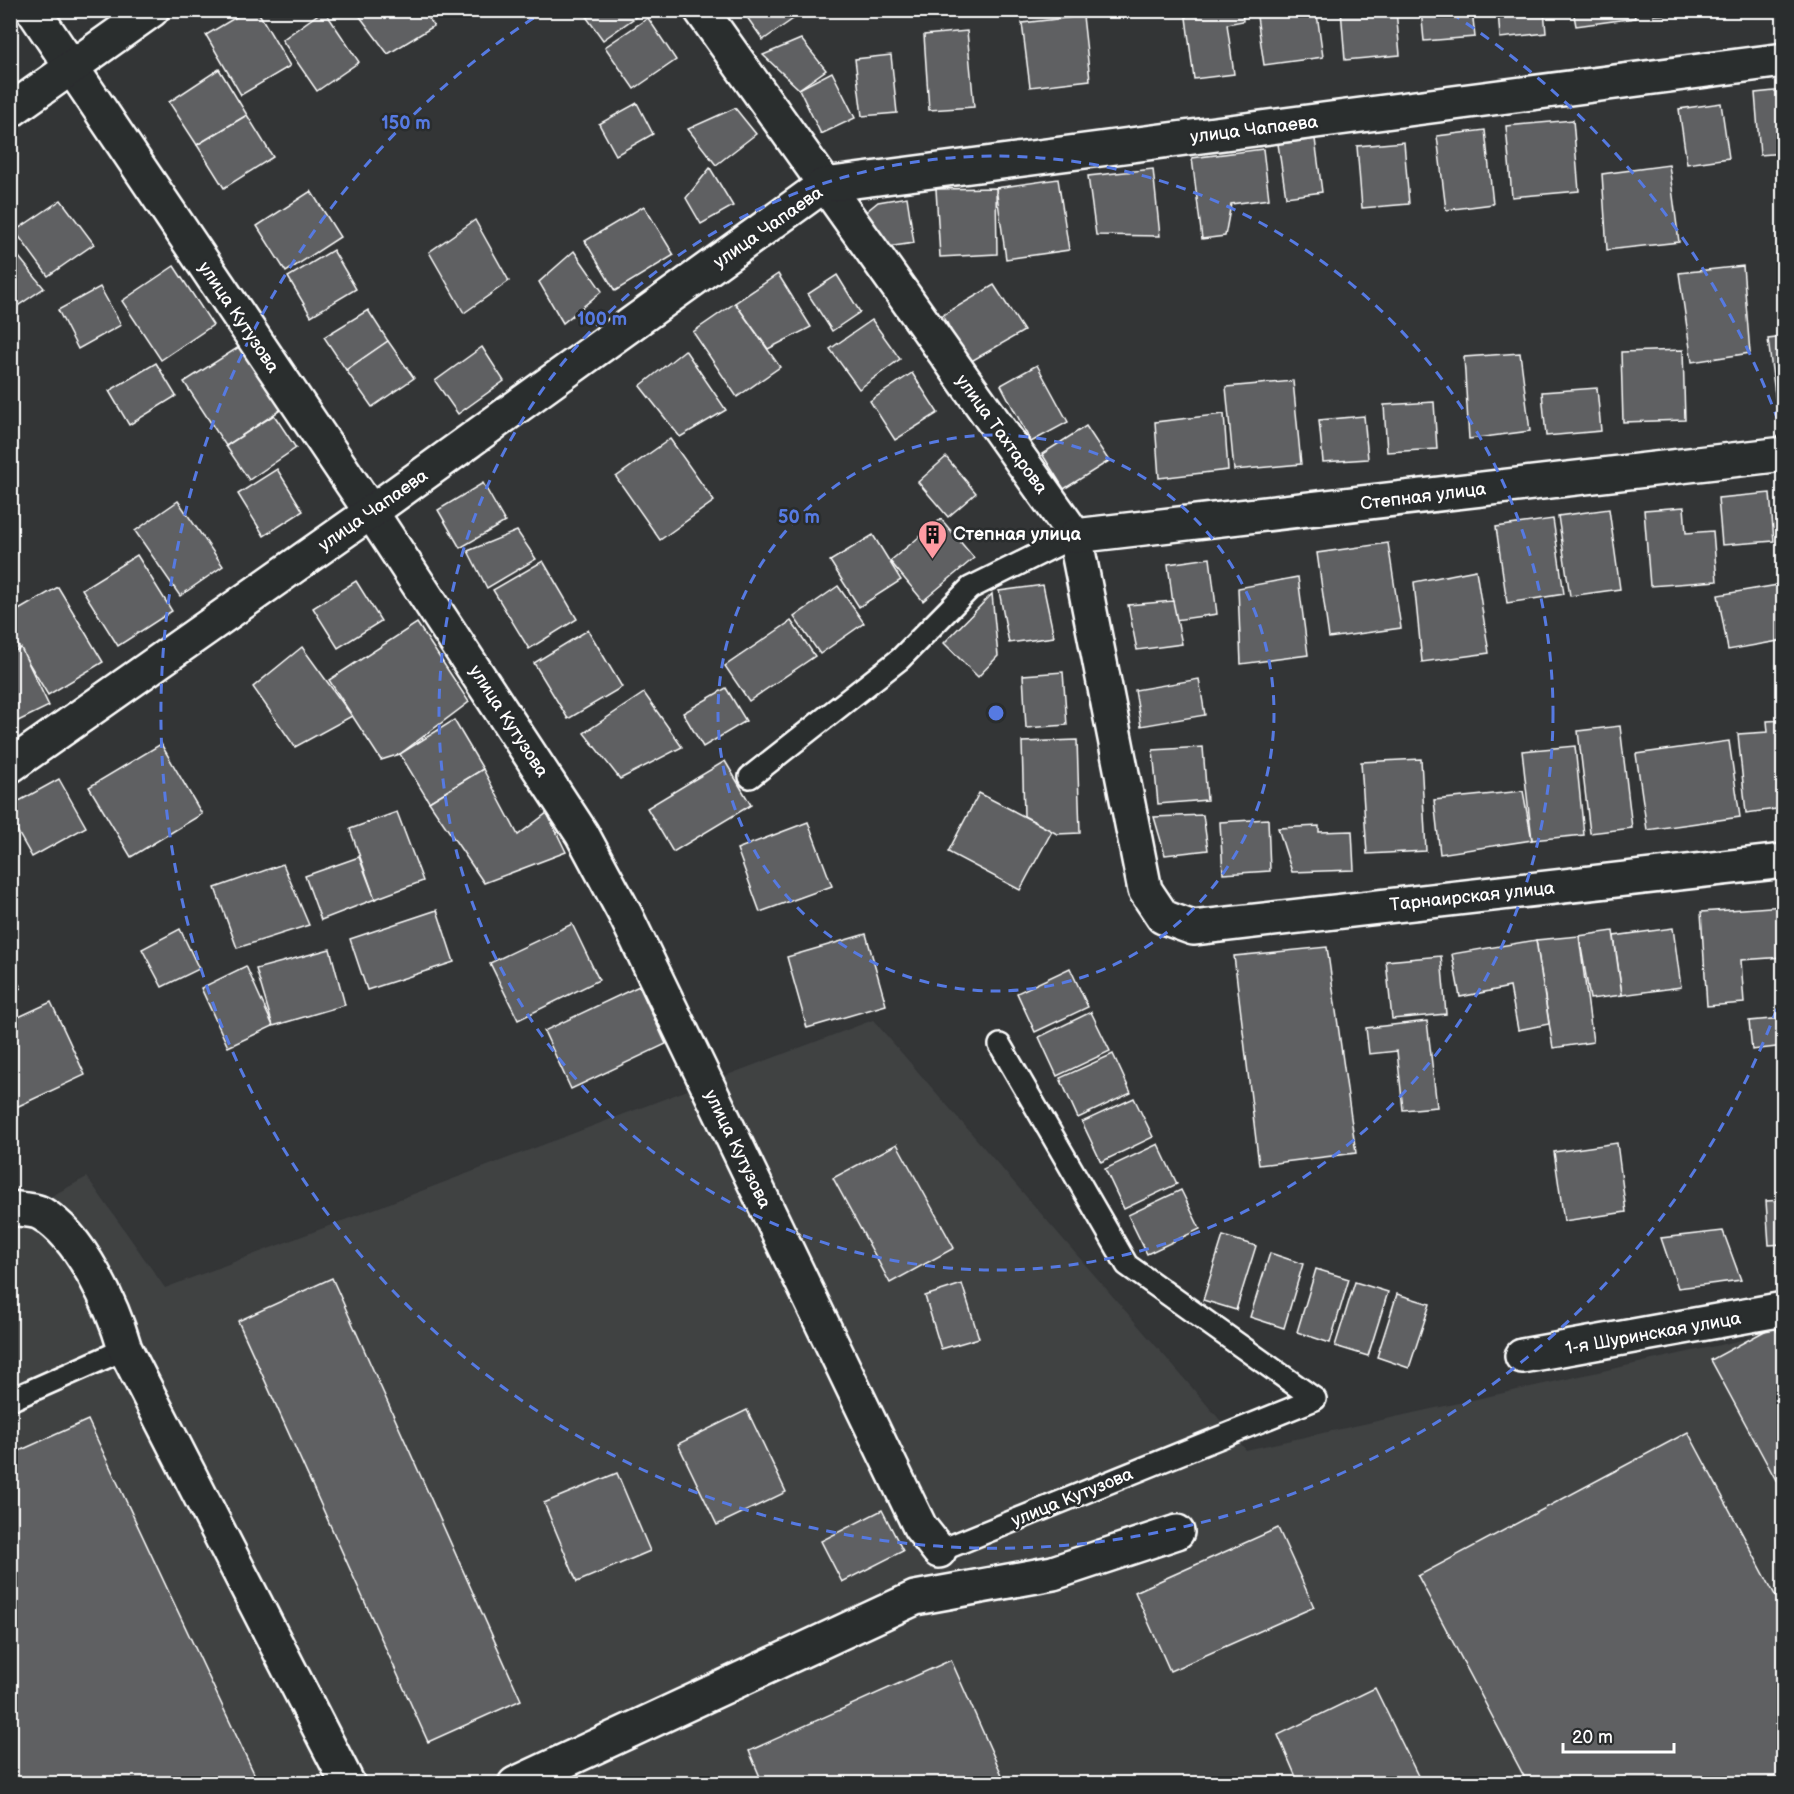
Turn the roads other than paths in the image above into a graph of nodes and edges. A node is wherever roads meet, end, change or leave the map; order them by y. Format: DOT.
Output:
graph roads {
  1 [pos="33,10"];
  2 [pos="152,10"];
  3 [pos="701,10"];
  4 [pos="1784,60"];
  5 [pos="70,68"];
  6 [pos="10,111"];
  7 [pos="824,185"];
  8 [pos="1784,454"];
  9 [pos="371,512"];
  10 [pos="1075,536"];
  11 [pos="10,766"];
  12 [pos="750,777"];
  13 [pos="1784,861"];
  14 [pos="1163,916"];
  15 [pos="1000,1045"];
  16 [pos="10,1208"];
  17 [pos="1784,1309"];
  18 [pos="125,1349"];
  19 [pos="1522,1356"];
  20 [pos="10,1400"];
  21 [pos="1177,1532"];
  22 [pos="939,1551"];
  23 [pos="348,1784"];
  24 [pos="515,1784"];
  1 -- 5 [label="street, улица Кутузова"];
  2 -- 5 [label="street"];
  3 -- 7 [label="street, улица Тахтарова"];
  4 -- 7 [label="street, улица Чапаева"];
  5 -- 6 [label="street"];
  5 -- 9 [label="street, улица Кутузова"];
  7 -- 9 [label="street, улица Чапаева"];
  7 -- 10 [label="street, улица Тахтарова"];
  8 -- 10 [label="street, Степная улица"];
  9 -- 11 [label="street, улица Чапаева"];
  9 -- 22 [label="street, улица Кутузова"];
  10 -- 12 [label="lane, Степная улица"];
  10 -- 14 [label="street, улица Тахтарова"];
  13 -- 14 [label="street, Тарнаирская улица"];
  15 -- 22 [label="lane, улица Кутузова"];
  16 -- 18 [label="street"];
  17 -- 19 [label="street, 1-я Шуринская улица"];
  18 -- 20 [label="lane"];
  18 -- 23 [label="street"];
  21 -- 24 [label="street"];
}
